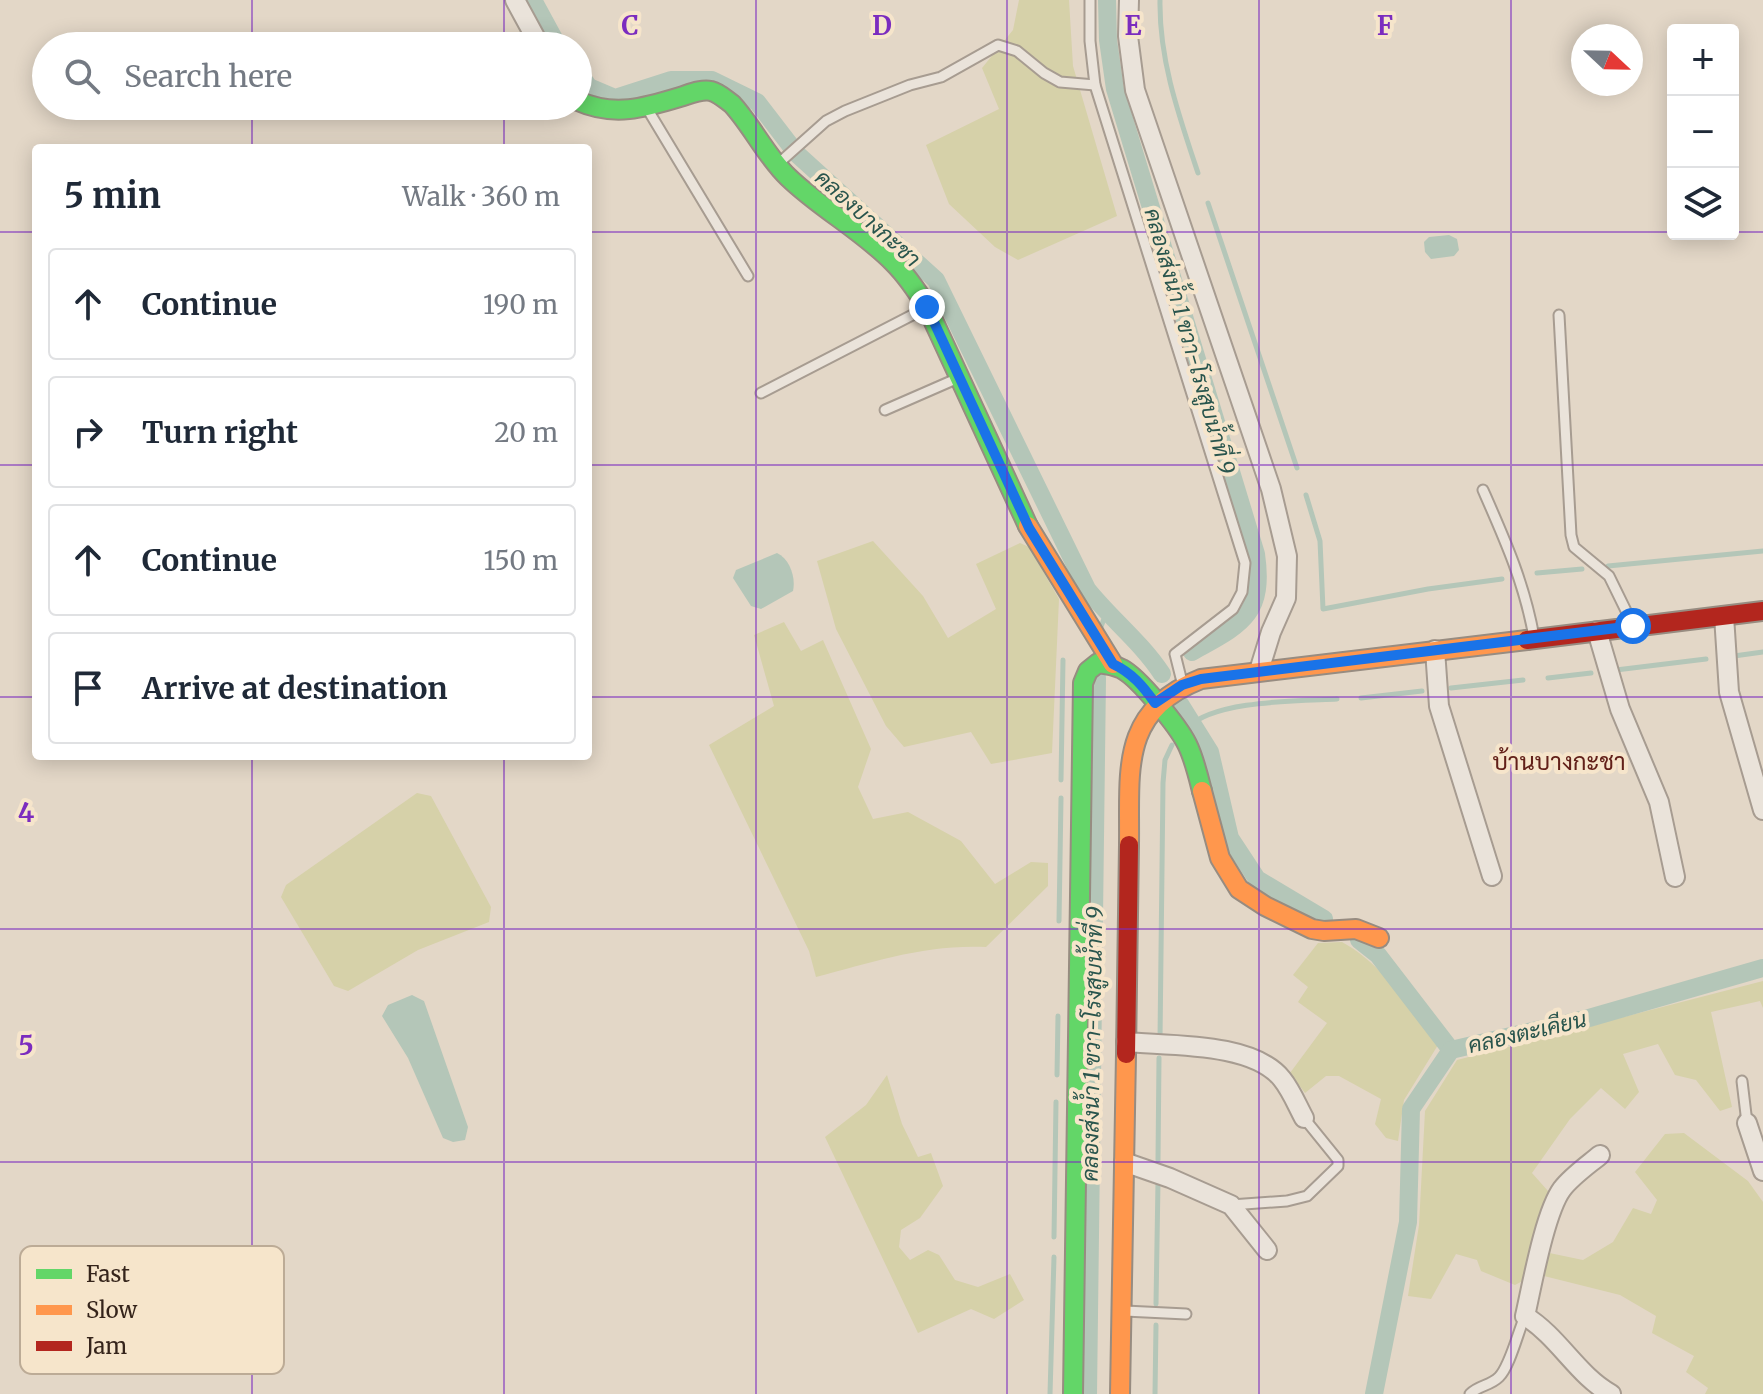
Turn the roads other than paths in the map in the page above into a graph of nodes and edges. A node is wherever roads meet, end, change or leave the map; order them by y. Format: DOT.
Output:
graph roads {
  1 [pos="515,0"];
  2 [pos="1090,0"];
  3 [pos="1129,0"];
  4 [pos="532,32"];
  5 [pos="1095,85"];
  6 [pos="646,107"];
  7 [pos="592,109"];
  8 [pos="780,161"];
  9 [pos="748,276"];
  10 [pos="927,307"];
  11 [pos="1559,315"];
  12 [pos="959,378"];
  13 [pos="761,393"];
  14 [pos="885,410"];
  15 [pos="1483,490"];
  16 [pos="1763,611"];
  17 [pos="1724,616"];
  18 [pos="1633,626"];
  19 [pos="1597,631"];
  20 [pos="1535,638"];
  21 [pos="1435,650"];
  22 [pos="1113,664"];
  23 [pos="1259,671"];
  24 [pos="1182,685"];
  25 [pos="1155,703"];
  26 [pos="1763,810"];
  27 [pos="1492,876"];
  28 [pos="1675,877"];
  29 [pos="1379,938"];
  30 [pos="1126,1042"];
  31 [pos="1742,1081"];
  32 [pos="1304,1118"];
  33 [pos="1747,1123"];
  34 [pos="1600,1155"];
  35 [pos="1124,1162"];
  36 [pos="1763,1171"];
  37 [pos="1231,1205"];
  38 [pos="1267,1250"];
  39 [pos="1121,1311"];
  40 [pos="1186,1314"];
  41 [pos="1525,1316"];
  42 [pos="1591,1389"];
  43 [pos="1073,1394"];
  44 [pos="1120,1394"];
  45 [pos="1470,1394"];
  46 [pos="1611,1394"];
  1 -- 4 [label="street"];
  2 -- 5 [label="lane"];
  3 -- 23 [label="street"];
  5 -- 8 [label="lane"];
  5 -- 24 [label="lane"];
  6 -- 7 [label="street"];
  6 -- 8 [label="street"];
  6 -- 9 [label="lane"];
  8 -- 10 [label="street"];
  10 -- 12 [label="street"];
  10 -- 13 [label="lane"];
  11 -- 18 [label="lane"];
  12 -- 14 [label="lane"];
  12 -- 22 [label="street"];
  15 -- 20 [label="lane"];
  16 -- 17 [label="street"];
  17 -- 18 [label="street"];
  17 -- 26 [label="street"];
  18 -- 19 [label="street"];
  19 -- 20 [label="street"];
  19 -- 28 [label="street"];
  20 -- 21 [label="street"];
  21 -- 23 [label="street"];
  21 -- 27 [label="street"];
  22 -- 25 [label="street"];
  22 -- 43 [label="street"];
  23 -- 24 [label="street"];
  24 -- 25 [label="street"];
  25 -- 29 [label="street"];
  25 -- 30 [label="street"];
  30 -- 32 [label="street"];
  30 -- 35 [label="street"];
  31 -- 33 [label="lane"];
  32 -- 37 [label="lane"];
  33 -- 36 [label="street"];
  34 -- 41 [label="street"];
  35 -- 37 [label="street"];
  35 -- 39 [label="street"];
  37 -- 38 [label="street"];
  39 -- 40 [label="lane"];
  39 -- 44 [label="street"];
  41 -- 42 [label="street"];
  41 -- 45 [label="lane"];
  42 -- 46 [label="street"];
}
